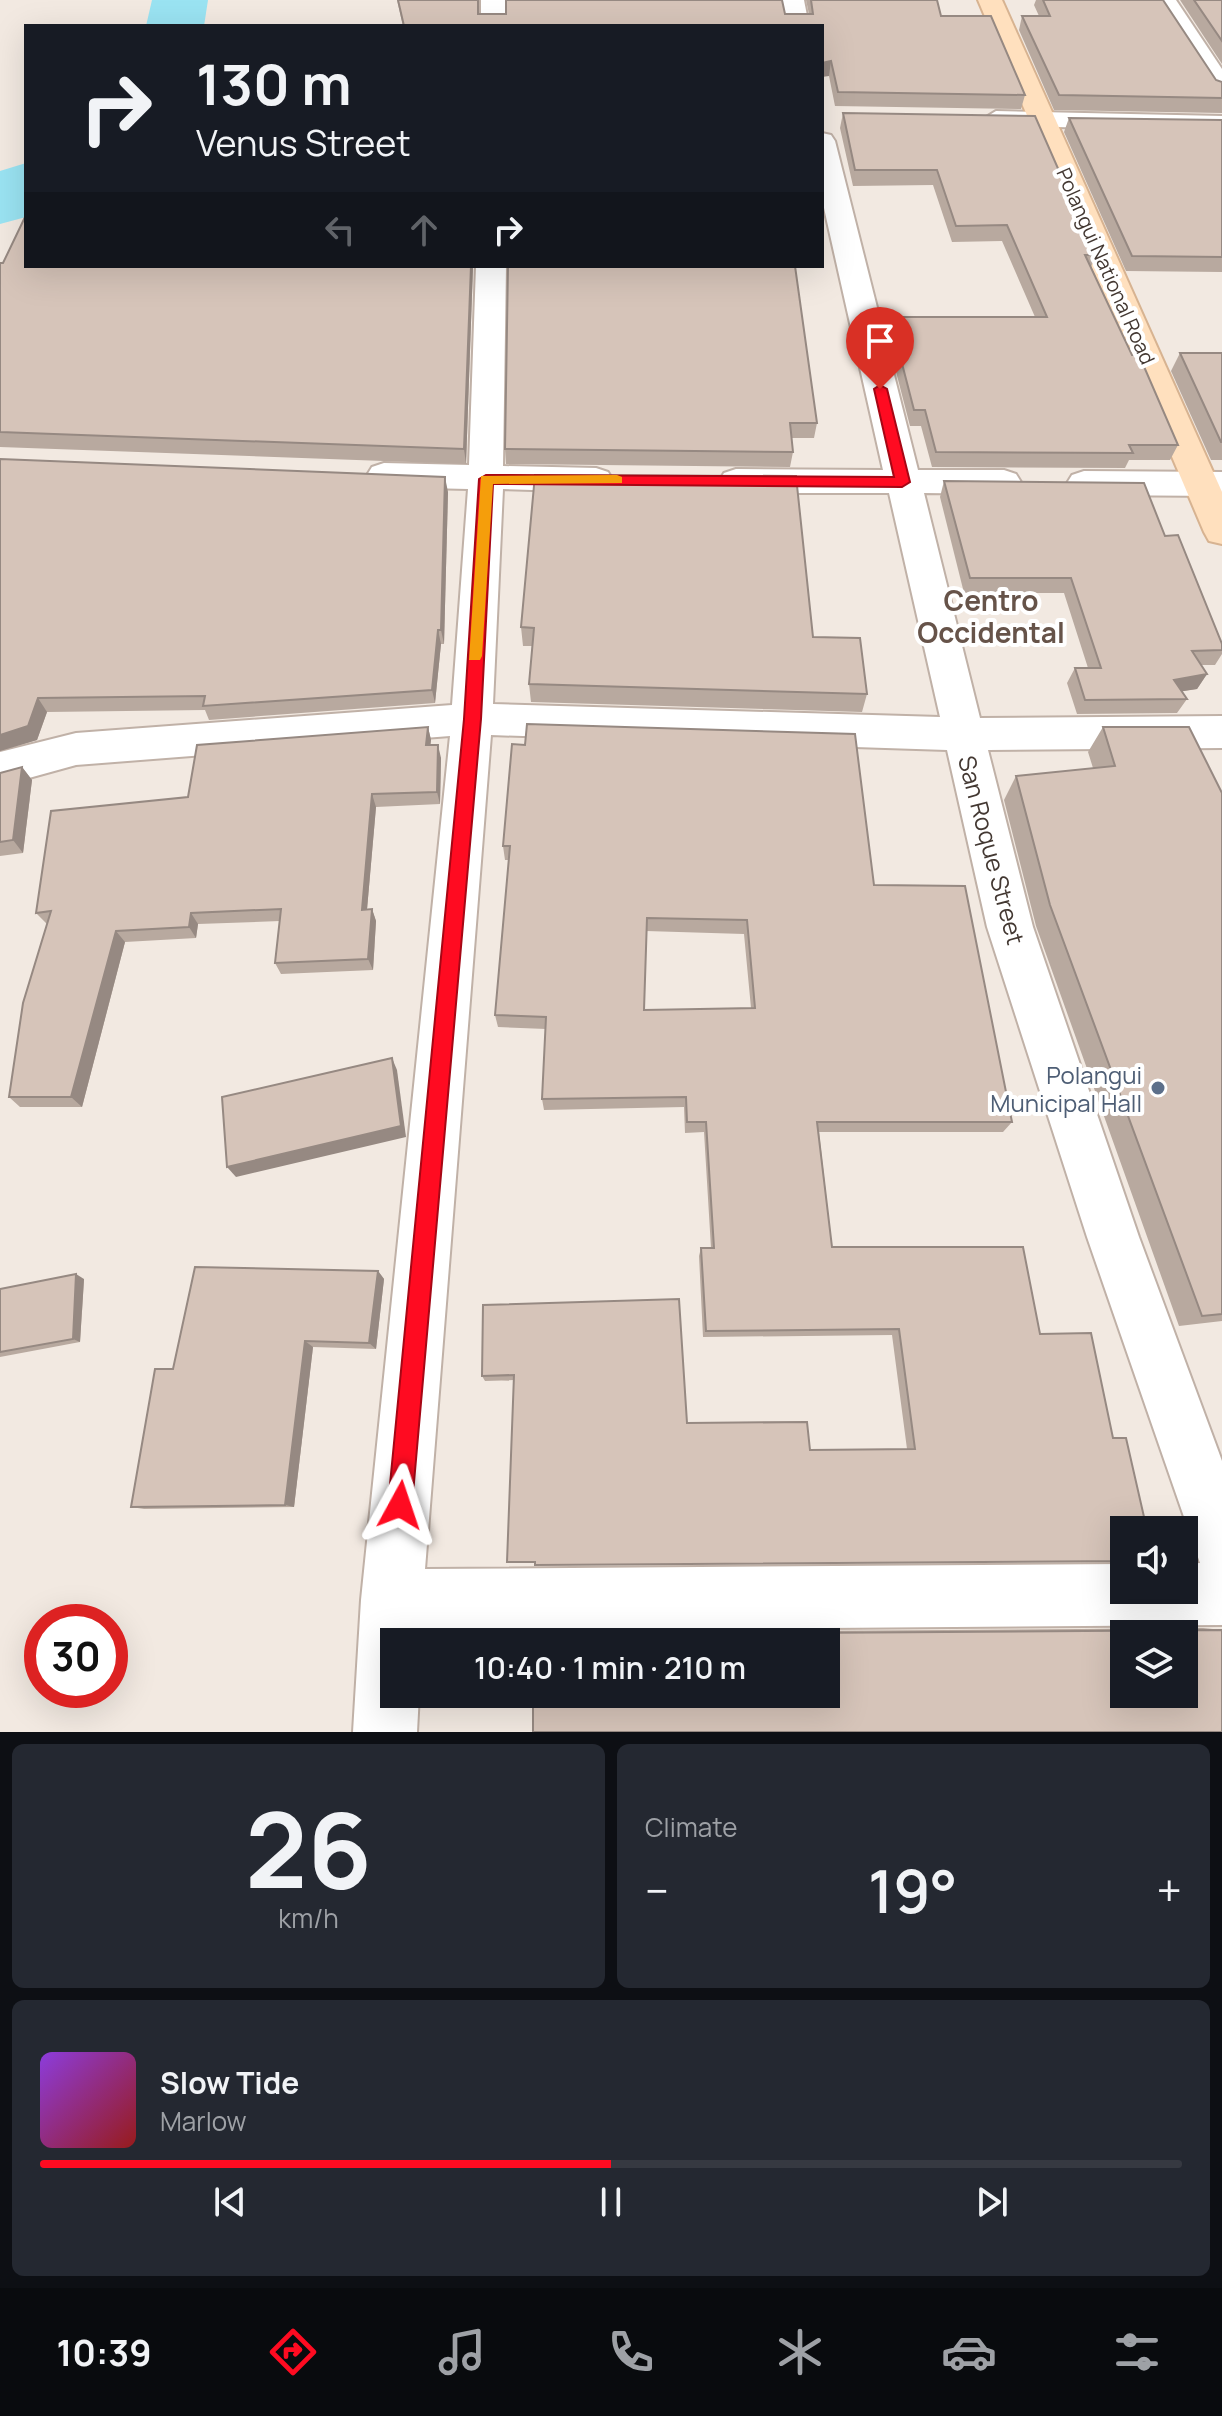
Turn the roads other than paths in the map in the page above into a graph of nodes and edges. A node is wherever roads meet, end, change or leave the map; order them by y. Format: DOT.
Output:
graph roads {
  1 [pos="493,0"];
  2 [pos="792,0"];
  3 [pos="990,0"];
  4 [pos="1164,0"];
  5 [pos="493,24"];
  6 [pos="797,24"];
  7 [pos="1222,88"];
  8 [pos="963,118"];
  9 [pos="1042,119"];
  10 [pos="1222,124"];
  11 [pos="827,125"];
  12 [pos="491,268"];
  13 [pos="345,474"];
  14 [pos="486,479"];
  15 [pos="625,480"];
  16 [pos="702,481"];
  17 [pos="902,482"];
  18 [pos="1211,484"];
  19 [pos="1222,532"];
  20 [pos="472,719"];
  21 [pos="1222,732"];
  22 [pos="962,734"];
  23 [pos="0,769"];
  24 [pos="1222,1543"];
  25 [pos="1222,1594"];
  26 [pos="392,1600"];
  27 [pos="385,1732"];
  1 -- 5 [label="street"];
  2 -- 6 [label="street"];
  3 -- 9 [label="main road, Polangui National Road"];
  4 -- 7 [label="street"];
  8 -- 9 [label="street"];
  9 -- 10 [label="street"];
  9 -- 18 [label="main road, Polangui National Road"];
  11 -- 17 [label="street, San Roque Street"];
  12 -- 14 [label="street"];
  13 -- 14 [label="street"];
  14 -- 15 [label="street"];
  14 -- 20 [label="street"];
  16 -- 17 [label="street"];
  17 -- 18 [label="street"];
  17 -- 22 [label="street, San Roque Street"];
  18 -- 19 [label="main road, Polangui National Road"];
  20 -- 22 [label="street"];
  20 -- 23 [label="street"];
  20 -- 26 [label="street"];
  21 -- 22 [label="street"];
  22 -- 24 [label="street, San Roque Street"];
  25 -- 26 [label="street"];
  26 -- 27 [label="street"];
}
